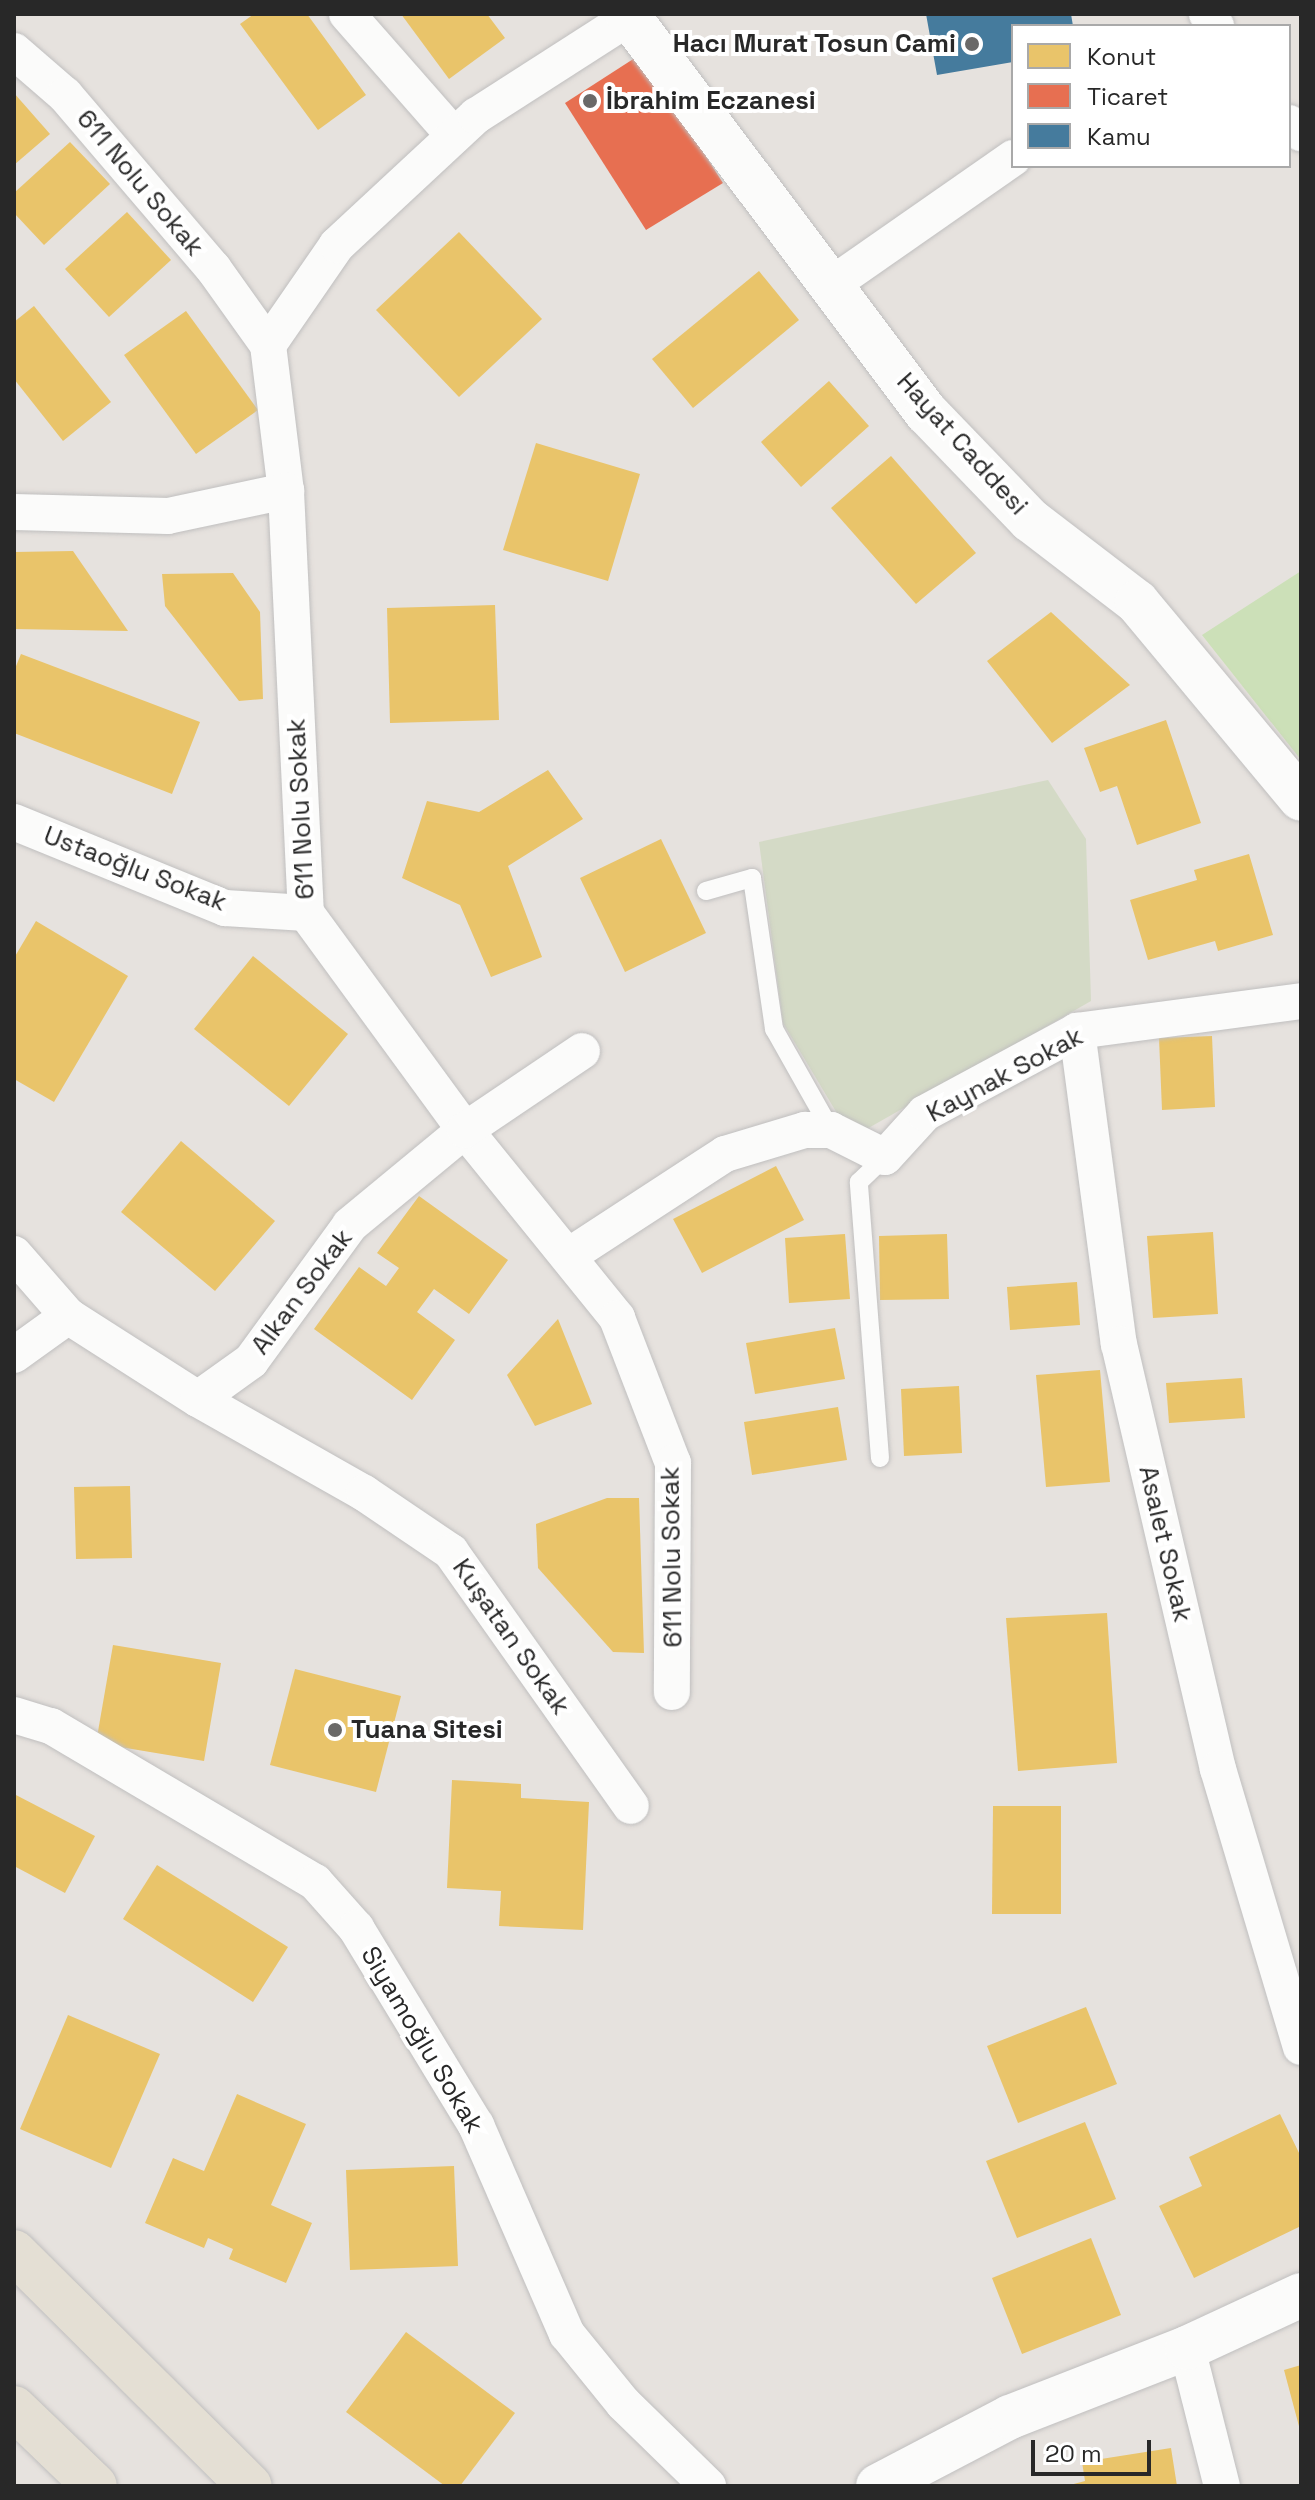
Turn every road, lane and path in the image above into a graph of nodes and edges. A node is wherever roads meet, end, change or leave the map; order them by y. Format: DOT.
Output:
graph roads {
  1 [pos="347,14"];
  2 [pos="628,15"];
  3 [pos="14,51"];
  4 [pos="454,136"];
  5 [pos="1011,159"];
  6 [pos="831,285"];
  7 [pos="268,345"];
  8 [pos="286,491"];
  9 [pos="14,512"];
  10 [pos="1301,799"];
  11 [pos="14,822"];
  12 [pos="706,891"];
  13 [pos="306,913"];
  14 [pos="1301,1001"];
  15 [pos="1077,1031"];
  16 [pos="582,1051"];
  17 [pos="465,1130"];
  18 [pos="831,1130"];
  19 [pos="885,1157"];
  20 [pos="14,1254"];
  21 [pos="570,1255"];
  22 [pos="68,1316"];
  23 [pos="14,1355"];
  24 [pos="198,1399"];
  25 [pos="880,1458"];
  26 [pos="672,1692"];
  27 [pos="14,1715"];
  28 [pos="631,1806"];
  29 [pos="1293,1988"];
  30 [pos="1301,2047"];
  31 [pos="14,2252"];
  32 [pos="1301,2295"];
  33 [pos="1187,2348"];
  34 [pos="14,2408"];
  35 [pos="95,2486"];
  36 [pos="250,2486"];
  37 [pos="708,2486"];
  38 [pos="878,2486"];
  39 [pos="1222,2486"];
  1 -- 4 [label="street"];
  2 -- 4 [label="street"];
  2 -- 6 [label="street, Hayat Caddesi"];
  3 -- 7 [label="street, 611 Nolu Sokak"];
  4 -- 7 [label="street"];
  5 -- 6 [label="street"];
  6 -- 10 [label="street, Hayat Caddesi"];
  7 -- 8 [label="street, 611 Nolu Sokak"];
  8 -- 9 [label="street"];
  8 -- 13 [label="street, 611 Nolu Sokak"];
  11 -- 13 [label="street, Ustaoğlu Sokak"];
  12 -- 18 [label="lane"];
  13 -- 17 [label="street, 611 Nolu Sokak"];
  14 -- 15 [label="street, Kaynak Sokak"];
  15 -- 19 [label="street, Kaynak Sokak"];
  15 -- 29 [label="street, Asalet Sokak"];
  16 -- 17 [label="street, Alkan Sokak"];
  17 -- 21 [label="street, 611 Nolu Sokak"];
  17 -- 24 [label="street, Alkan Sokak"];
  18 -- 19 [label="street"];
  18 -- 21 [label="street"];
  19 -- 25 [label="lane"];
  20 -- 22 [label="street"];
  21 -- 26 [label="street, 611 Nolu Sokak"];
  22 -- 23 [label="street"];
  22 -- 24 [label="street"];
  24 -- 28 [label="street, Kuşatan Sokak"];
  27 -- 37 [label="street, Siyamoğlu Sokak"];
  29 -- 30 [label="street, Asalet Sokak"];
  31 -- 36 [label="main road"];
  32 -- 33 [label="street"];
  33 -- 38 [label="street"];
  33 -- 39 [label="street"];
  34 -- 35 [label="main road"];
}
